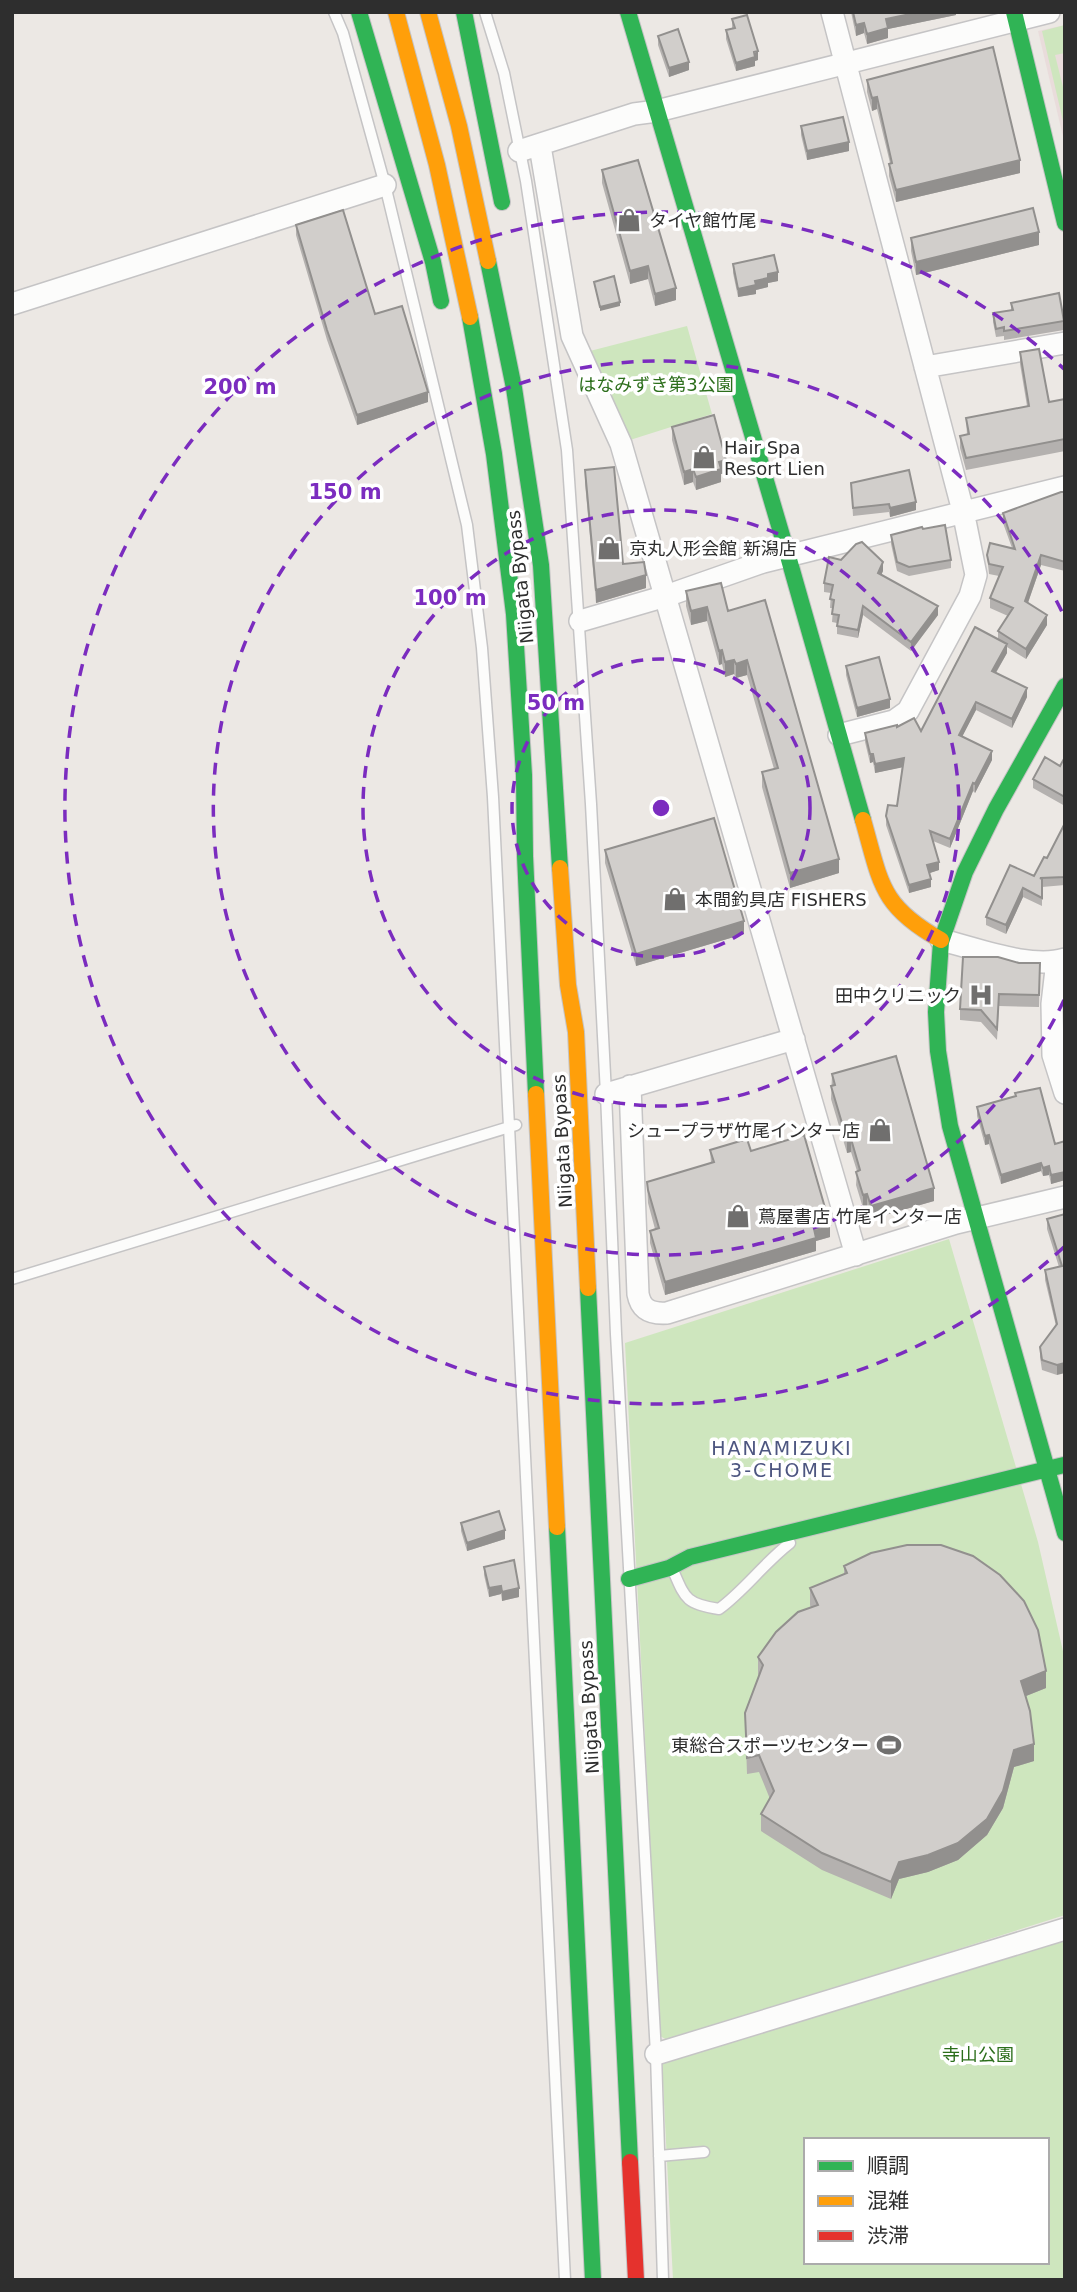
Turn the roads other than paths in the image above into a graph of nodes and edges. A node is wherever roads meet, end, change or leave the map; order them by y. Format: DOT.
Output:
graph roads {
  1 [pos="334,12"];
  2 [pos="359,12"];
  3 [pos="396,12"];
  4 [pos="428,12"];
  5 [pos="464,12"];
  6 [pos="485,12"];
  7 [pos="628,12"];
  8 [pos="832,12"];
  9 [pos="1049,12"];
  10 [pos="1015,16"];
  11 [pos="846,64"];
  12 [pos="657,111"];
  13 [pos="522,150"];
  14 [pos="389,183"];
  15 [pos="505,216"];
  16 [pos="1065,223"];
  17 [pos="12,304"];
  18 [pos="444,316"];
  19 [pos="1065,343"];
  20 [pos="925,367"];
  21 [pos="1065,487"];
  22 [pos="963,511"];
  23 [pos="491,555"];
  24 [pos="788,556"];
  25 [pos="559,575"];
  26 [pos="666,596"];
  27 [pos="497,606"];
  28 [pos="580,621"];
  29 [pos="500,642"];
  30 [pos="1065,687"];
  31 [pos="839,735"];
  32 [pos="571,744"];
  33 [pos="525,856"];
  34 [pos="941,940"];
  35 [pos="582,956"];
  36 [pos="1061,960"];
  37 [pos="576,1032"];
  38 [pos="794,1039"];
  39 [pos="630,1086"];
  40 [pos="1064,1086"];
  41 [pos="601,1095"];
  42 [pos="512,1127"];
  43 [pos="1065,1197"];
  44 [pos="976,1218"];
  45 [pos="856,1255"];
  46 [pos="12,1279"];
  47 [pos="1065,1465"];
  48 [pos="1045,1470"];
  49 [pos="811,1527"];
  50 [pos="1065,1533"];
  51 [pos="672,1566"];
  52 [pos="629,1579"];
  53 [pos="1065,1929"];
  54 [pos="656,2054"];
  55 [pos="704,2152"];
  56 [pos="659,2156"];
  57 [pos="565,2280"];
  58 [pos="593,2280"];
  59 [pos="636,2280"];
  60 [pos="663,2280"];
  1 -- 14 [label="lane"];
  2 -- 18 [label="main road"];
  3 -- 33 [label="main road, Niigata Bypass"];
  4 -- 37 [label="main road, Niigata Bypass"];
  5 -- 15 [label="main road"];
  6 -- 13 [label="lane"];
  7 -- 12 [label="main road"];
  8 -- 11 [label="street"];
  9 -- 10 [label="street"];
  10 -- 11 [label="street"];
  10 -- 16 [label="main road"];
  11 -- 12 [label="street"];
  11 -- 20 [label="street"];
  12 -- 13 [label="street"];
  12 -- 24 [label="main road"];
  13 -- 26 [label="street"];
  13 -- 28 [label="lane"];
  14 -- 17 [label="street"];
  14 -- 42 [label="lane"];
  19 -- 20 [label="street"];
  20 -- 22 [label="street"];
  21 -- 22 [label="street"];
  22 -- 24 [label="street"];
  22 -- 31 [label="street"];
  23 -- 27 [label="main road"];
  24 -- 26 [label="street"];
  24 -- 31 [label="main road"];
  25 -- 32 [label="main road"];
  26 -- 28 [label="street"];
  26 -- 38 [label="street"];
  28 -- 41 [label="lane"];
  29 -- 33 [label="main road"];
  30 -- 34 [label="main road"];
  31 -- 34 [label="main road"];
  33 -- 58 [label="main road, Niigata Bypass"];
  34 -- 36 [label="street"];
  34 -- 44 [label="main road"];
  35 -- 37 [label="main road"];
  36 -- 40 [label="street"];
  37 -- 59 [label="main road, Niigata Bypass"];
  38 -- 39 [label="street"];
  38 -- 45 [label="street"];
  39 -- 41 [label="street"];
  39 -- 45 [label="street"];
  41 -- 52 [label="lane"];
  42 -- 46 [label="lane"];
  42 -- 57 [label="lane"];
  43 -- 44 [label="street"];
  44 -- 45 [label="street"];
  44 -- 48 [label="main road"];
  47 -- 48 [label="main road"];
  48 -- 49 [label="main road"];
  48 -- 50 [label="main road"];
  49 -- 51 [label="main road"];
  49 -- 51 [label="lane"];
  51 -- 52 [label="main road"];
  52 -- 54 [label="lane"];
  53 -- 54 [label="street"];
  54 -- 56 [label="lane"];
  55 -- 56 [label="lane"];
  56 -- 60 [label="lane"];
}
